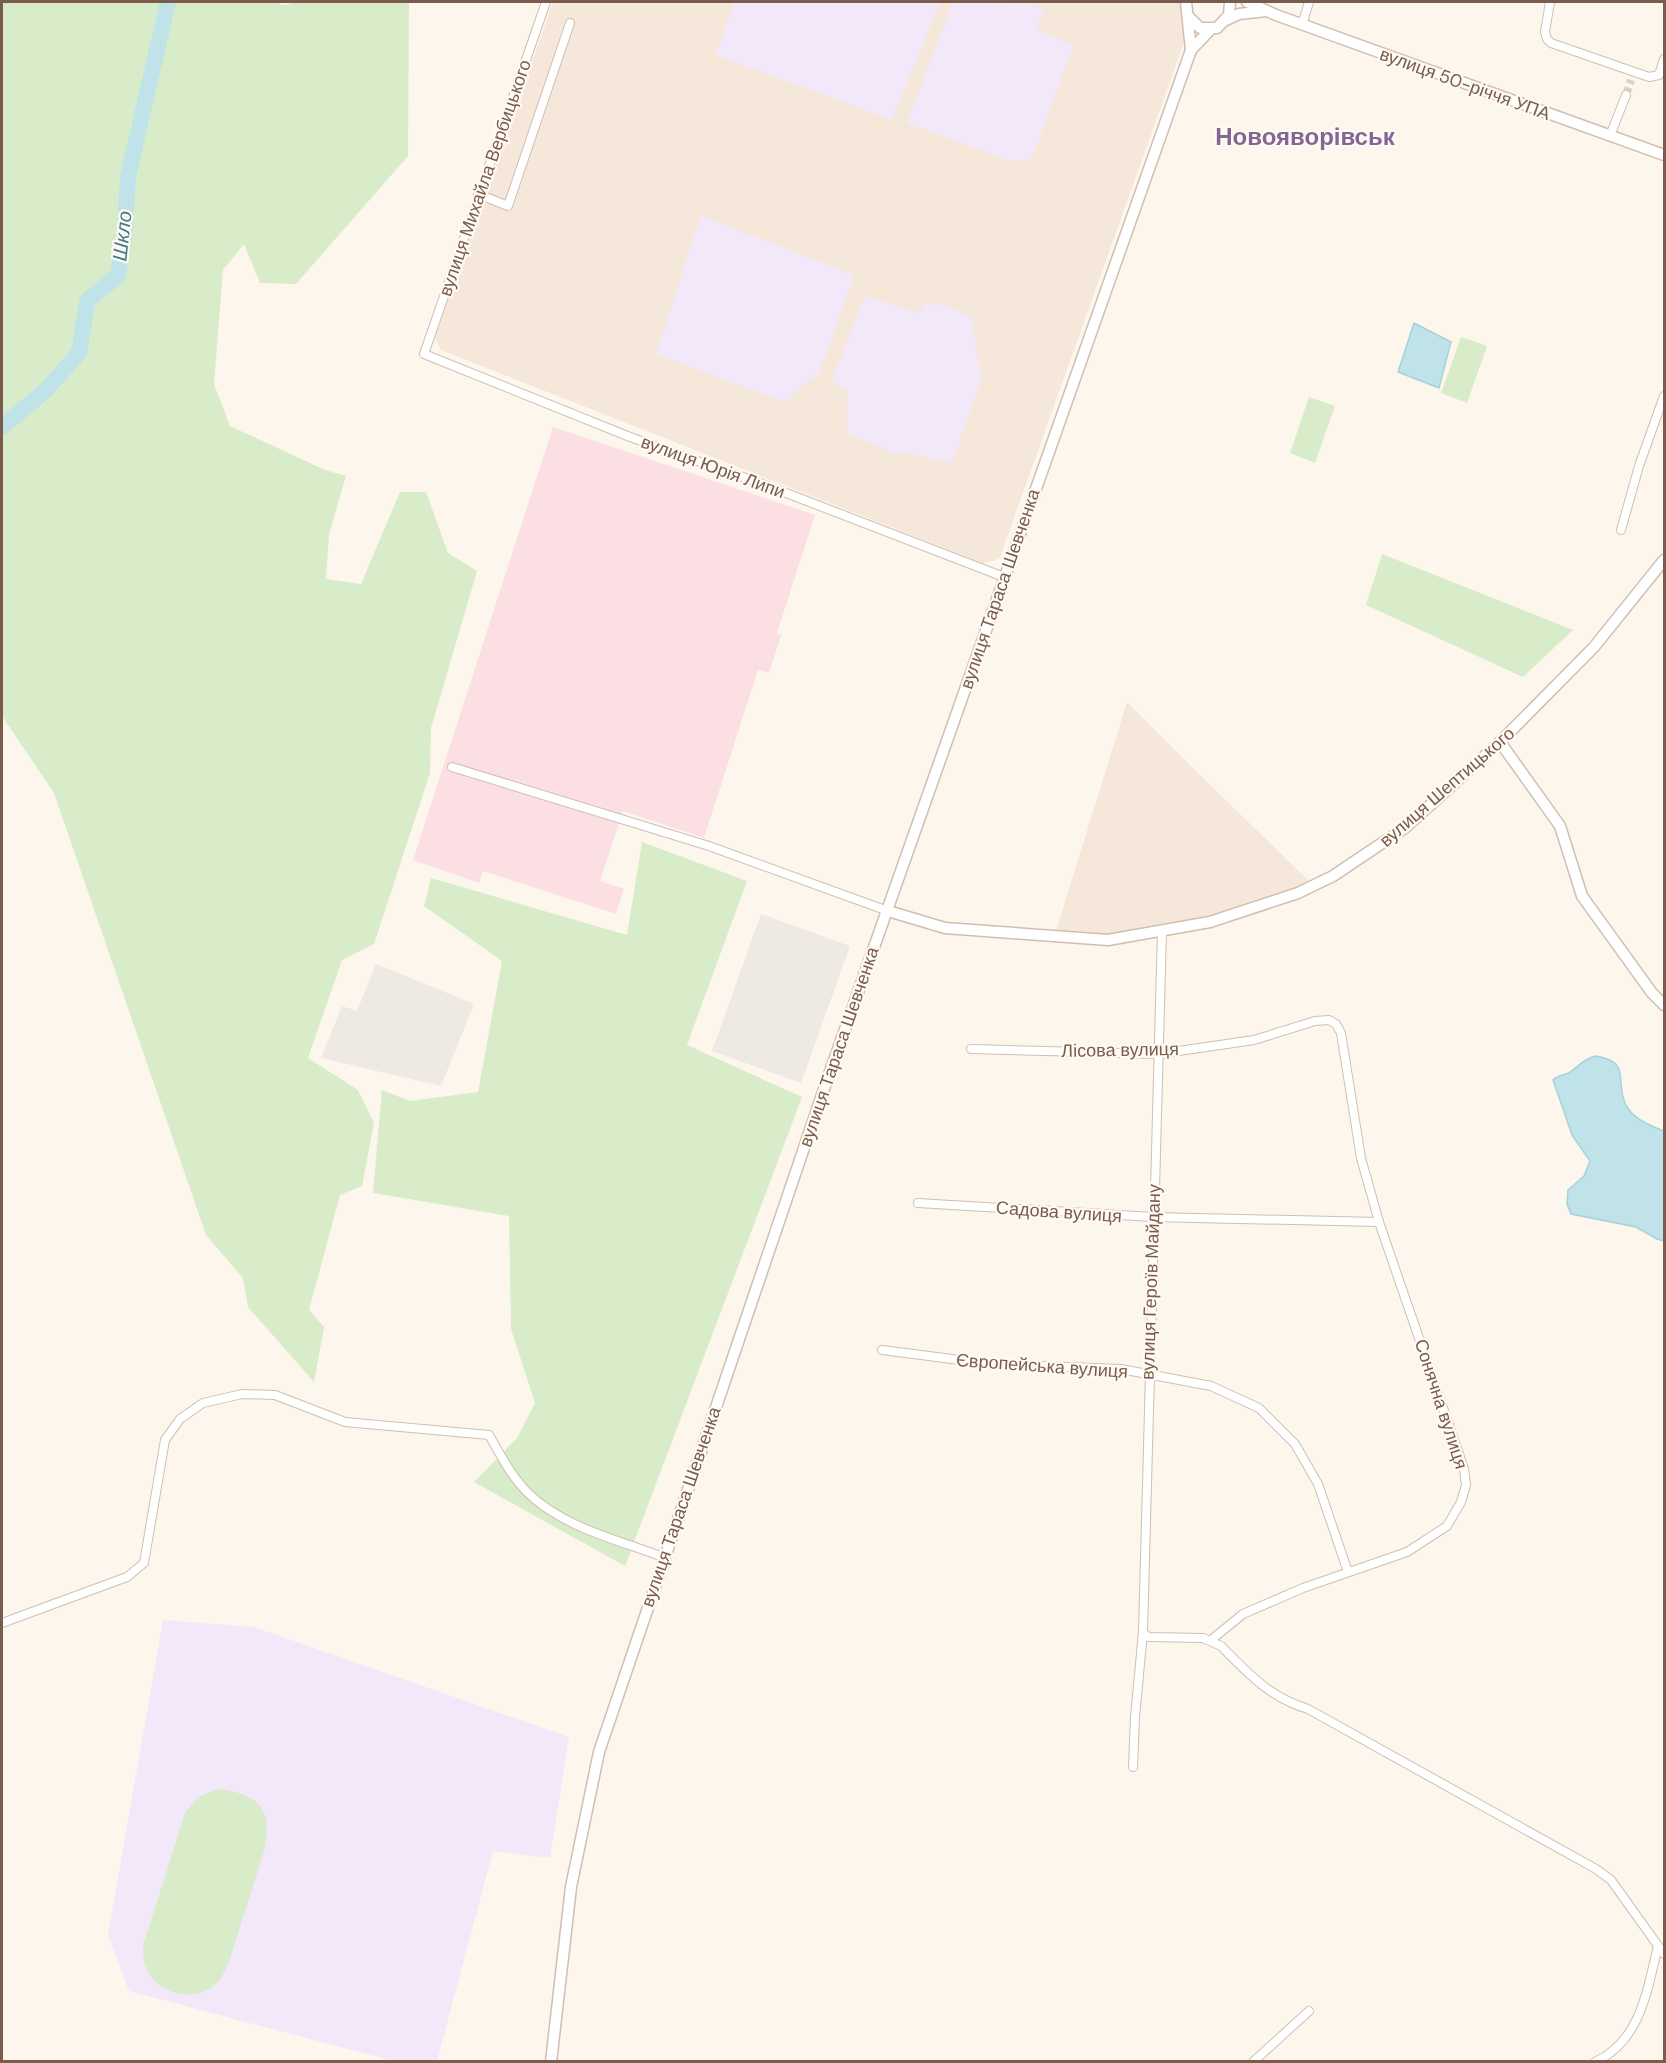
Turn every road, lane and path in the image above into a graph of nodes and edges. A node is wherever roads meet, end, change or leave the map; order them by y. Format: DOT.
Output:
graph roads {
  1 [pos="546,2"];
  2 [pos="1186,2"];
  3 [pos="1230,2"];
  4 [pos="1248,2"];
  5 [pos="1309,2"];
  6 [pos="1550,2"];
  7 [pos="1266,11"];
  8 [pos="1187,16"];
  9 [pos="1226,20"];
  10 [pos="570,22"];
  11 [pos="1302,25"];
  12 [pos="1211,29"];
  13 [pos="1191,50"];
  14 [pos="1665,59"];
  15 [pos="1626,95"];
  16 [pos="1610,136"];
  17 [pos="1665,155"];
  18 [pos="478,194"];
  19 [pos="424,354"];
  20 [pos="1665,396"];
  21 [pos="1621,530"];
  22 [pos="1665,560"];
  23 [pos="1004,577"];
  24 [pos="1500,742"];
  25 [pos="452,767"];
  26 [pos="888,911"];
  27 [pos="1161,931"];
  28 [pos="1665,1005"];
  29 [pos="1336,1024"];
  30 [pos="970,1049"];
  31 [pos="1158,1054"];
  32 [pos="918,1203"];
  33 [pos="1153,1217"];
  34 [pos="1380,1222"];
  35 [pos="882,1350"];
  36 [pos="1149,1376"];
  37 [pos="663,1557"];
  38 [pos="1348,1572"];
  39 [pos="2,1623"];
  40 [pos="1143,1632"];
  41 [pos="1211,1640"];
  42 [pos="1133,1767"];
  43 [pos="1658,1946"];
  44 [pos="1665,1954"];
  45 [pos="1309,2011"];
  46 [pos="551,2061"];
  47 [pos="1253,2061"];
  48 [pos="1595,2061"];
  1 -- 18 [label="street, вулиця Михайла Вербицького"];
  2 -- 8 [label="street, вулиця Тараса Шевченка"];
  3 -- 9 [label="street"];
  4 -- 7 [label="street, вулиця 50-річчя УПА"];
  5 -- 11 [label="street"];
  6 -- 14 [label="street"];
  7 -- 9 [label="street, вулиця 50-річчя УПА"];
  7 -- 11 [label="street, вулиця 50-річчя УПА"];
  8 -- 12 [label="street"];
  8 -- 13 [label="street, вулиця Тараса Шевченка"];
  9 -- 12 [label="street, вулиця 50-річчя УПА"];
  10 -- 18 [label="street"];
  11 -- 16 [label="street, вулиця 50-річчя УПА"];
  12 -- 13 [label="street, вулиця Тараса Шевченка"];
  13 -- 23 [label="street, вулиця Тараса Шевченка"];
  15 -- 16 [label="street"];
  16 -- 17 [label="street, вулиця 50-річчя УПА"];
  18 -- 19 [label="street, вулиця Михайла Вербицького"];
  19 -- 23 [label="street, вулиця Юрія Липи"];
  20 -- 21 [label="street"];
  22 -- 24 [label="street, вулиця Шептицького"];
  23 -- 26 [label="street, вулиця Тараса Шевченка"];
  24 -- 27 [label="street, вулиця Шептицького"];
  24 -- 28 [label="street"];
  25 -- 26 [label="street"];
  26 -- 27 [label="street, вулиця Шептицького"];
  26 -- 37 [label="street, вулиця Тараса Шевченка"];
  27 -- 31 [label="street, вулиця Героїв Майдану"];
  29 -- 31 [label="street, Лісова вулиця"];
  29 -- 34 [label="street, Сонячна вулиця"];
  30 -- 31 [label="street, Лісова вулиця"];
  31 -- 33 [label="street, вулиця Героїв Майдану"];
  32 -- 33 [label="street, Садова вулиця"];
  33 -- 34 [label="street, Садова вулиця"];
  33 -- 36 [label="street, вулиця Героїв Майдану"];
  34 -- 38 [label="street, Сонячна вулиця"];
  35 -- 36 [label="street, Європейська вулиця"];
  36 -- 38 [label="street, Європейська вулиця"];
  36 -- 40 [label="street, вулиця Героїв Майдану"];
  37 -- 39 [label="street"];
  37 -- 46 [label="street, вулиця Тараса Шевченка"];
  38 -- 41 [label="street, Сонячна вулиця"];
  40 -- 41 [label="street"];
  40 -- 42 [label="street, вулиця Героїв Майдану"];
  41 -- 43 [label="street"];
  43 -- 44 [label="street"];
  43 -- 48 [label="street"];
  45 -- 47 [label="street"];
}
